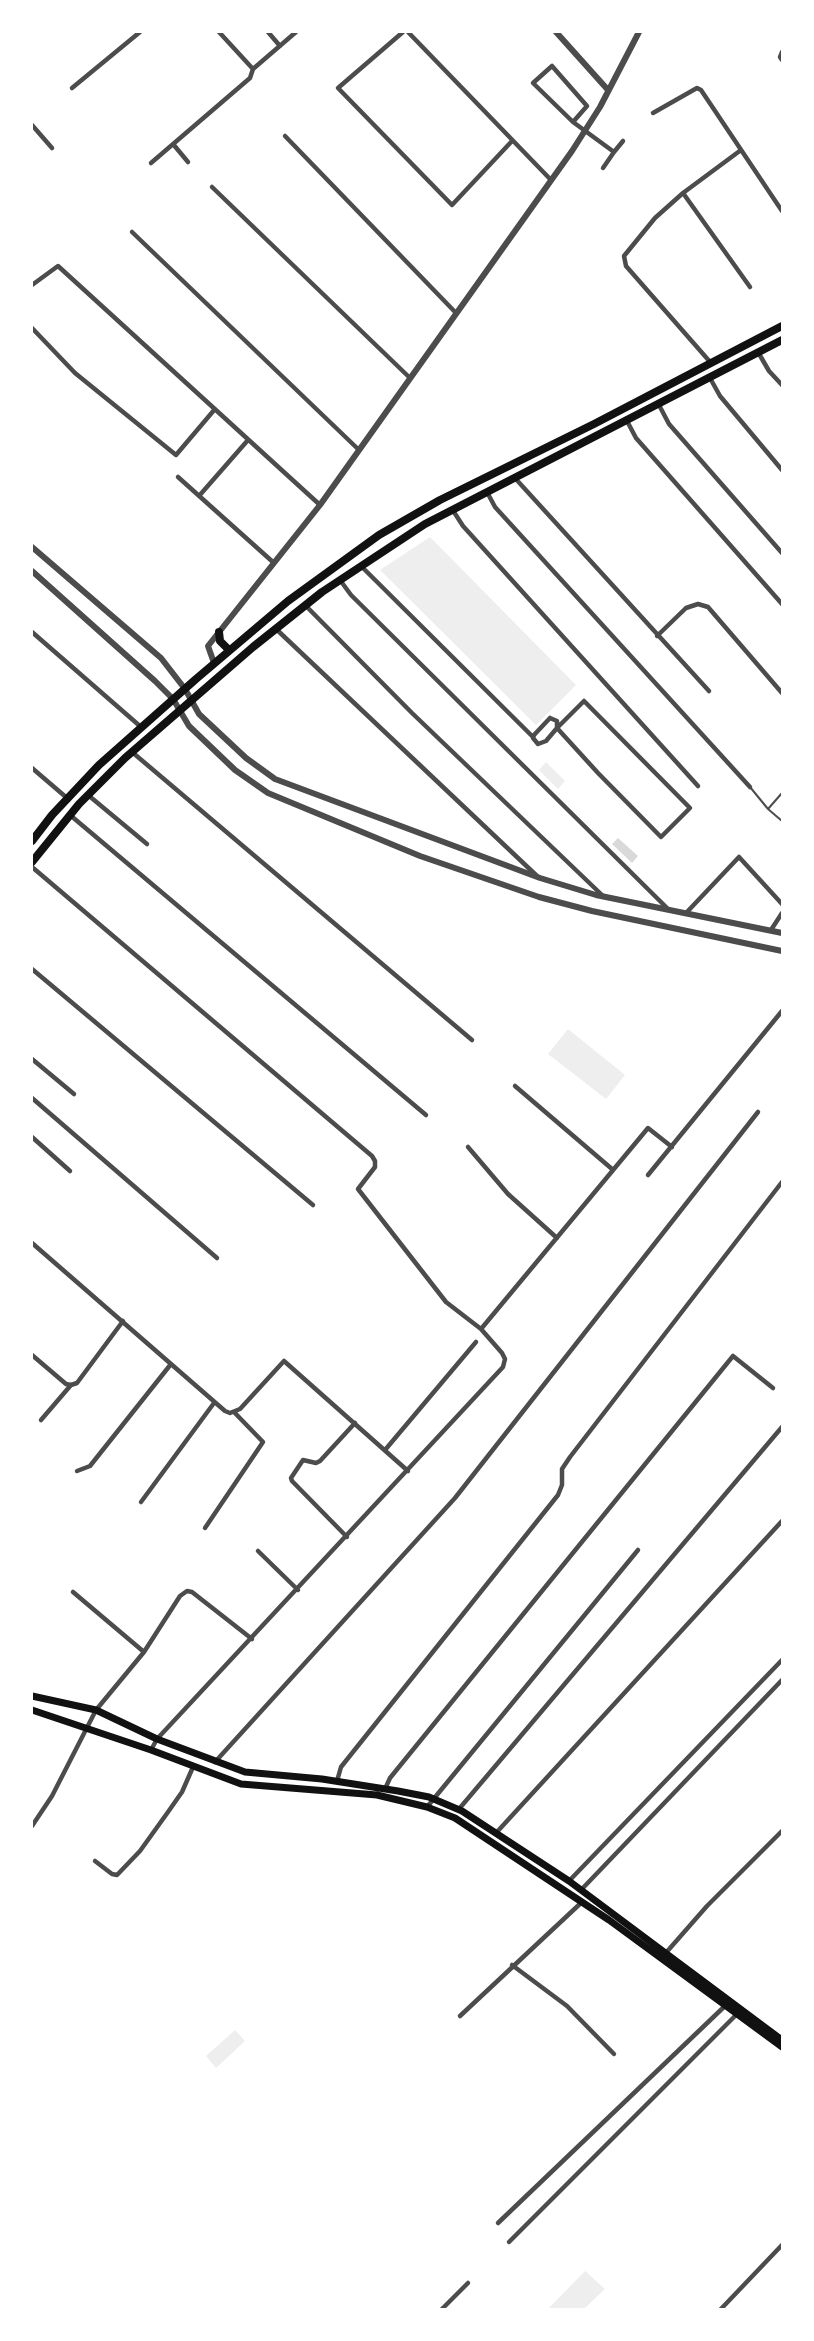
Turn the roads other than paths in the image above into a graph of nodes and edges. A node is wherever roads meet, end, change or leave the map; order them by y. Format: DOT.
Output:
graph roads {
  1 [pos="140,32"];
  2 [pos="219,32"];
  3 [pos="268,32"];
  4 [pos="296,32"];
  5 [pos="403,32"];
  6 [pos="408,32"];
  7 [pos="556,32"];
  8 [pos="639,32"];
  9 [pos="280,45"];
  10 [pos="783,52"];
  11 [pos="783,60"];
  12 [pos="253,69"];
  13 [pos="72,88"];
  14 [pos="608,90"];
  15 [pos="653,113"];
  16 [pos="573,122"];
  17 [pos="32,125"];
  18 [pos="585,130"];
  19 [pos="285,136"];
  20 [pos="512,141"];
  21 [pos="623,141"];
  22 [pos="173,144"];
  23 [pos="52,148"];
  24 [pos="741,150"];
  25 [pos="614,152"];
  26 [pos="151,162"];
  27 [pos="188,162"];
  28 [pos="603,168"];
  29 [pos="551,180"];
  30 [pos="212,187"];
  31 [pos="683,193"];
  32 [pos="783,211"];
  33 [pos="132,232"];
  34 [pos="32,285"];
  35 [pos="750,287"];
  36 [pos="456,313"];
  37 [pos="783,326"];
  38 [pos="32,328"];
  39 [pos="783,340"];
  40 [pos="758,352"];
  41 [pos="711,363"];
  42 [pos="410,378"];
  43 [pos="710,378"];
  44 [pos="783,386"];
  45 [pos="659,405"];
  46 [pos="215,409"];
  47 [pos="627,422"];
  48 [pos="248,440"];
  49 [pos="359,450"];
  50 [pos="783,470"];
  51 [pos="178,477"];
  52 [pos="514,477"];
  53 [pos="486,491"];
  54 [pos="199,496"];
  55 [pos="320,505"];
  56 [pos="453,509"];
  57 [pos="32,547"];
  58 [pos="783,553"];
  59 [pos="274,563"];
  60 [pos="361,566"];
  61 [pos="32,571"];
  62 [pos="340,580"];
  63 [pos="783,604"];
  64 [pos="305,605"];
  65 [pos="275,628"];
  66 [pos="32,632"];
  67 [pos="219,632"];
  68 [pos="657,636"];
  69 [pos="229,650"];
  70 [pos="214,663"];
  71 [pos="185,689"];
  72 [pos="709,691"];
  73 [pos="783,693"];
  74 [pos="173,699"];
  75 [pos="190,700"];
  76 [pos="178,711"];
  77 [pos="141,727"];
  78 [pos="557,728"];
  79 [pos="533,737"];
  80 [pos="132,752"];
  81 [pos="32,768"];
  82 [pos="698,786"];
  83 [pos="750,788"];
  84 [pos="783,793"];
  85 [pos="88,795"];
  86 [pos="67,798"];
  87 [pos="768,810"];
  88 [pos="70,815"];
  89 [pos="783,821"];
  90 [pos="32,841"];
  91 [pos="147,844"];
  92 [pos="32,862"];
  93 [pos="32,867"];
  94 [pos="540,878"];
  95 [pos="603,896"];
  96 [pos="783,904"];
  97 [pos="667,908"];
  98 [pos="687,912"];
  99 [pos="783,913"];
  100 [pos="771,930"];
  101 [pos="783,933"];
  102 [pos="783,951"];
  103 [pos="32,969"];
  104 [pos="783,1011"];
  105 [pos="472,1040"];
  106 [pos="32,1059"];
  107 [pos="515,1086"];
  108 [pos="74,1094"];
  109 [pos="32,1098"];
  110 [pos="759,1112"];
  111 [pos="426,1115"];
  112 [pos="32,1137"];
  113 [pos="468,1147"];
  114 [pos="672,1147"];
  115 [pos="612,1169"];
  116 [pos="70,1171"];
  117 [pos="648,1175"];
  118 [pos="783,1182"];
  119 [pos="313,1205"];
  120 [pos="557,1238"];
  121 [pos="32,1243"];
  122 [pos="217,1258"];
  123 [pos="123,1322"];
  124 [pos="481,1329"];
  125 [pos="476,1342"];
  126 [pos="32,1355"];
  127 [pos="171,1364"];
  128 [pos="71,1385"];
  129 [pos="773,1388"];
  130 [pos="214,1403"];
  131 [pos="234,1412"];
  132 [pos="41,1420"];
  133 [pos="355,1423"];
  134 [pos="783,1427"];
  135 [pos="385,1450"];
  136 [pos="76,1471"];
  137 [pos="408,1471"];
  138 [pos="141,1502"];
  139 [pos="783,1521"];
  140 [pos="205,1528"];
  141 [pos="347,1537"];
  142 [pos="638,1550"];
  143 [pos="258,1551"];
  144 [pos="298,1590"];
  145 [pos="73,1592"];
  146 [pos="252,1639"];
  147 [pos="144,1652"];
  148 [pos="783,1660"];
  149 [pos="783,1680"];
  150 [pos="32,1696"];
  151 [pos="32,1710"];
  152 [pos="96,1710"];
  153 [pos="88,1729"];
  154 [pos="157,1739"];
  155 [pos="152,1750"];
  156 [pos="215,1762"];
  157 [pos="193,1767"];
  158 [pos="336,1781"];
  159 [pos="385,1789"];
  160 [pos="434,1799"];
  161 [pos="427,1807"];
  162 [pos="459,1809"];
  163 [pos="32,1826"];
  164 [pos="783,1831"];
  165 [pos="496,1833"];
  166 [pos="95,1861"];
  167 [pos="582,1866"];
  168 [pos="593,1876"];
  169 [pos="569,1881"];
  170 [pos="580,1890"];
  171 [pos="585,1898"];
  172 [pos="663,1956"];
  173 [pos="512,1965"];
  174 [pos="728,2003"];
  175 [pos="740,2012"];
  176 [pos="460,2016"];
  177 [pos="783,2040"];
  178 [pos="783,2048"];
  179 [pos="614,2054"];
  180 [pos="498,2223"];
  181 [pos="509,2242"];
  182 [pos="783,2245"];
  183 [pos="468,2283"];
  184 [pos="441,2310"];
  185 [pos="720,2310"];
  1 -- 13 [label="street"];
  2 -- 12 [label="street"];
  3 -- 9 [label="street"];
  4 -- 9 [label="street"];
  5 -- 20 [label="street"];
  6 -- 20 [label="street"];
  7 -- 14 [label="street"];
  8 -- 14 [label="street"];
  9 -- 12 [label="street"];
  10 -- 11 [label="street"];
  12 -- 22 [label="street"];
  14 -- 18 [label="street"];
  15 -- 24 [label="street"];
  16 -- 16 [label="street"];
  16 -- 18 [label="street"];
  17 -- 23 [label="street"];
  18 -- 25 [label="street"];
  18 -- 29 [label="street"];
  19 -- 36 [label="street"];
  20 -- 29 [label="street"];
  21 -- 25 [label="street"];
  22 -- 26 [label="street"];
  22 -- 27 [label="street"];
  24 -- 31 [label="street"];
  24 -- 32 [label="street"];
  25 -- 28 [label="street"];
  29 -- 36 [label="street"];
  30 -- 42 [label="street"];
  31 -- 35 [label="street"];
  31 -- 41 [label="street"];
  33 -- 49 [label="street"];
  34 -- 46 [label="street"];
  36 -- 42 [label="street"];
  37 -- 41 [label="main road"];
  38 -- 46 [label="street"];
  39 -- 40 [label="main road"];
  40 -- 43 [label="main road"];
  40 -- 44 [label="street"];
  41 -- 69 [label="main road"];
  42 -- 49 [label="street"];
  43 -- 45 [label="main road"];
  43 -- 50 [label="street"];
  45 -- 47 [label="main road"];
  45 -- 58 [label="street"];
  46 -- 48 [label="street"];
  47 -- 52 [label="main road"];
  47 -- 63 [label="street"];
  48 -- 54 [label="street"];
  48 -- 55 [label="street"];
  49 -- 55 [label="street"];
  51 -- 54 [label="street"];
  52 -- 53 [label="main road"];
  52 -- 68 [label="street"];
  53 -- 56 [label="main road"];
  53 -- 83 [label="street"];
  54 -- 59 [label="street"];
  55 -- 59 [label="street"];
  56 -- 60 [label="main road"];
  56 -- 82 [label="street"];
  57 -- 71 [label="street"];
  59 -- 67 [label="street"];
  60 -- 62 [label="main road"];
  60 -- 79 [label="street"];
  61 -- 74 [label="street"];
  62 -- 64 [label="main road"];
  62 -- 97 [label="street"];
  64 -- 65 [label="main road"];
  64 -- 95 [label="street"];
  65 -- 75 [label="main road"];
  65 -- 94 [label="street"];
  66 -- 77 [label="street"];
  67 -- 69 [label="main road"];
  67 -- 70 [label="street"];
  68 -- 72 [label="street"];
  68 -- 73 [label="street"];
  69 -- 70 [label="main road"];
  70 -- 71 [label="main road"];
  71 -- 74 [label="main road"];
  71 -- 75 [label="street"];
  74 -- 76 [label="street"];
  74 -- 77 [label="main road"];
  75 -- 76 [label="main road"];
  75 -- 94 [label="street"];
  76 -- 80 [label="main road"];
  76 -- 102 [label="street"];
  77 -- 86 [label="main road"];
  78 -- 78 [label="street"];
  78 -- 79 [label="street"];
  78 -- 79 [label="street"];
  80 -- 85 [label="main road"];
  80 -- 105 [label="street"];
  81 -- 86 [label="street"];
  83 -- 87 [label="lane"];
  84 -- 87 [label="lane"];
  85 -- 88 [label="main road"];
  85 -- 91 [label="street"];
  86 -- 90 [label="main road"];
  87 -- 89 [label="lane"];
  88 -- 92 [label="main road"];
  88 -- 111 [label="street"];
  93 -- 124 [label="street"];
  94 -- 95 [label="street"];
  95 -- 97 [label="street"];
  96 -- 98 [label="street"];
  97 -- 98 [label="street"];
  98 -- 100 [label="street"];
  99 -- 100 [label="street"];
  100 -- 101 [label="street"];
  103 -- 119 [label="street"];
  104 -- 114 [label="street"];
  106 -- 108 [label="street"];
  107 -- 115 [label="street"];
  109 -- 122 [label="street"];
  110 -- 156 [label="street"];
  112 -- 116 [label="street"];
  113 -- 120 [label="street"];
  114 -- 115 [label="street"];
  114 -- 117 [label="street"];
  115 -- 120 [label="street"];
  118 -- 158 [label="street"];
  120 -- 124 [label="street"];
  121 -- 123 [label="street"];
  123 -- 127 [label="street"];
  123 -- 128 [label="street"];
  124 -- 137 [label="street"];
  125 -- 135 [label="street"];
  126 -- 128 [label="street"];
  127 -- 130 [label="street"];
  127 -- 136 [label="street"];
  128 -- 132 [label="street"];
  129 -- 159 [label="street"];
  130 -- 131 [label="street"];
  130 -- 138 [label="street"];
  131 -- 133 [label="street"];
  131 -- 140 [label="street"];
  133 -- 135 [label="street"];
  133 -- 141 [label="street"];
  134 -- 162 [label="street"];
  135 -- 137 [label="street"];
  137 -- 141 [label="street"];
  139 -- 165 [label="street"];
  141 -- 144 [label="street"];
  142 -- 160 [label="street"];
  143 -- 144 [label="street"];
  144 -- 146 [label="street"];
  145 -- 147 [label="street"];
  146 -- 147 [label="street"];
  146 -- 154 [label="street"];
  147 -- 152 [label="street"];
  148 -- 167 [label="street"];
  149 -- 168 [label="street"];
  150 -- 152 [label="main road"];
  151 -- 153 [label="main road"];
  152 -- 153 [label="street"];
  152 -- 154 [label="main road"];
  153 -- 155 [label="main road"];
  153 -- 163 [label="street"];
  154 -- 155 [label="street"];
  154 -- 156 [label="main road"];
  155 -- 157 [label="main road"];
  156 -- 158 [label="main road"];
  157 -- 161 [label="main road"];
  157 -- 166 [label="street"];
  158 -- 159 [label="main road"];
  159 -- 160 [label="main road"];
  160 -- 161 [label="street"];
  160 -- 162 [label="main road"];
  161 -- 171 [label="main road"];
  162 -- 165 [label="main road"];
  164 -- 172 [label="street"];
  165 -- 169 [label="main road"];
  167 -- 168 [label="street"];
  167 -- 169 [label="street"];
  168 -- 170 [label="street"];
  169 -- 170 [label="main road"];
  170 -- 171 [label="main road"];
  171 -- 172 [label="main road"];
  171 -- 173 [label="street"];
  172 -- 174 [label="main road"];
  173 -- 176 [label="street"];
  173 -- 179 [label="street"];
  174 -- 175 [label="main road"];
  174 -- 180 [label="street"];
  175 -- 177 [label="main road"];
  175 -- 178 [label="main road"];
  175 -- 181 [label="street"];
  182 -- 185 [label="street"];
  183 -- 184 [label="street"];
}
